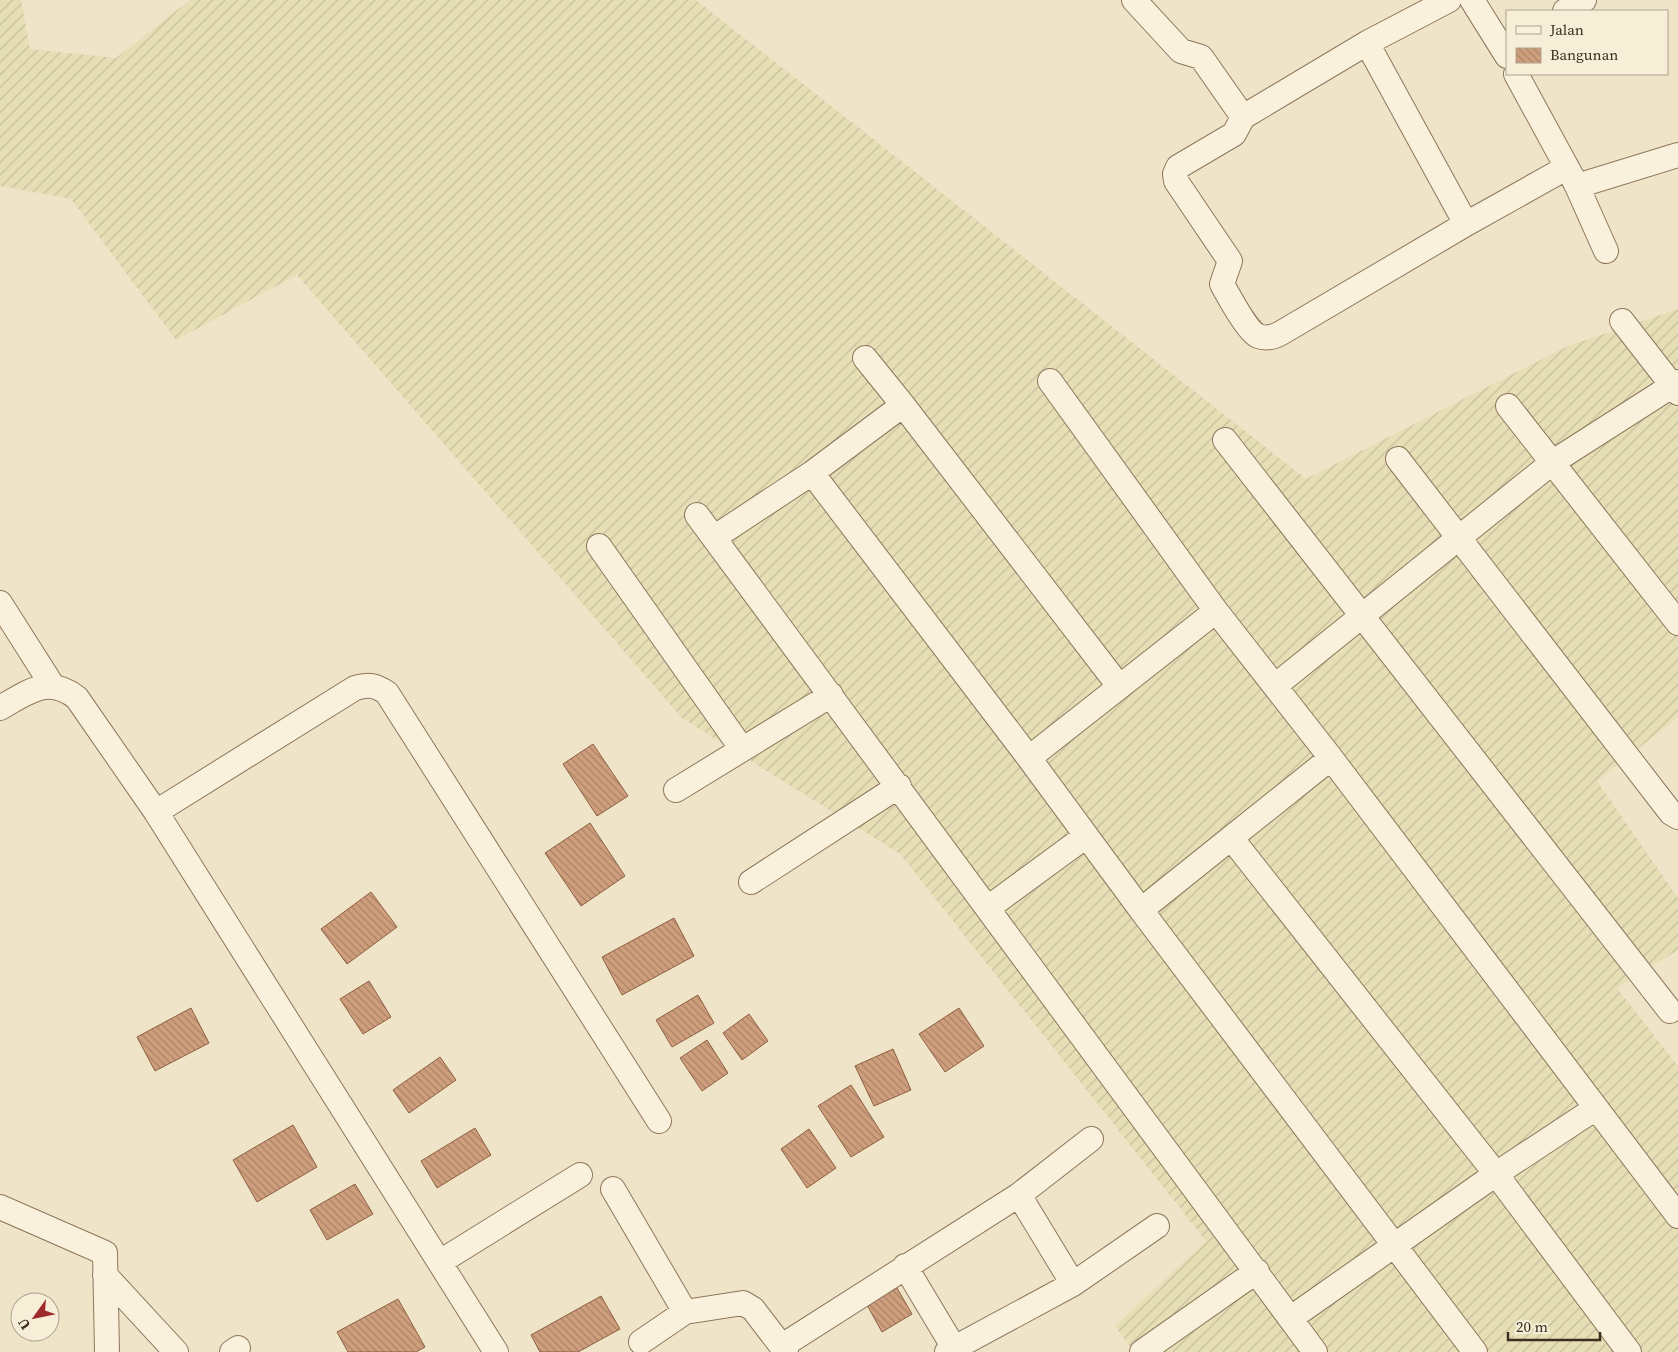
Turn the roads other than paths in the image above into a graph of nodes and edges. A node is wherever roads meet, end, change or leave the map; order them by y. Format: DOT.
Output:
graph roads {
  1 [pos="1134,0"];
  2 [pos="1449,0"];
  3 [pos="1472,0"];
  4 [pos="1584,0"];
  5 [pos="1567,10"];
  6 [pos="1367,43"];
  7 [pos="1505,51"];
  8 [pos="1517,75"];
  9 [pos="1243,116"];
  10 [pos="1678,156"];
  11 [pos="1572,177"];
  12 [pos="1466,224"];
  13 [pos="1606,251"];
  14 [pos="1622,321"];
  15 [pos="865,358"];
  16 [pos="1050,382"];
  17 [pos="1676,387"];
  18 [pos="902,405"];
  19 [pos="1508,406"];
  20 [pos="1225,440"];
  21 [pos="1398,459"];
  22 [pos="1554,462"];
  23 [pos="812,473"];
  24 [pos="697,515"];
  25 [pos="714,537"];
  26 [pos="1461,538"];
  27 [pos="599,546"];
  28 [pos="0,604"];
  29 [pos="1216,611"];
  30 [pos="1362,616"];
  31 [pos="1678,623"];
  32 [pos="52,685"];
  33 [pos="1119,686"];
  34 [pos="1275,686"];
  35 [pos="831,695"];
  36 [pos="0,708"];
  37 [pos="742,750"];
  38 [pos="1029,758"];
  39 [pos="1331,758"];
  40 [pos="899,786"];
  41 [pos="676,790"];
  42 [pos="156,812"];
  43 [pos="1678,817"];
  44 [pos="1086,836"];
  45 [pos="1232,839"];
  46 [pos="751,882"];
  47 [pos="988,908"];
  48 [pos="1141,910"];
  49 [pos="1670,1011"];
  50 [pos="1596,1108"];
  51 [pos="659,1121"];
  52 [pos="1091,1139"];
  53 [pos="1496,1174"];
  54 [pos="580,1175"];
  55 [pos="613,1189"];
  56 [pos="1019,1195"];
  57 [pos="0,1207"];
  58 [pos="1678,1216"];
  59 [pos="1157,1226"];
  60 [pos="1396,1246"];
  61 [pos="440,1262"];
  62 [pos="905,1266"];
  63 [pos="1257,1271"];
  64 [pos="105,1275"];
  65 [pos="1073,1284"];
  66 [pos="685,1312"];
  67 [pos="1291,1318"];
  68 [pos="641,1342"];
  69 [pos="784,1349"];
  70 [pos="951,1350"];
  71 [pos="107,1352"];
  72 [pos="176,1352"];
  73 [pos="496,1352"];
  74 [pos="1142,1352"];
  75 [pos="1315,1352"];
  76 [pos="1475,1352"];
  77 [pos="1629,1352"];
  1 -- 9 [label="street"];
  2 -- 6 [label="street"];
  3 -- 7 [label="street"];
  4 -- 5 [label="street"];
  6 -- 9 [label="street"];
  6 -- 12 [label="street"];
  8 -- 11 [label="street"];
  9 -- 12 [label="street"];
  10 -- 11 [label="street"];
  11 -- 12 [label="street"];
  11 -- 13 [label="street"];
  14 -- 17 [label="street"];
  15 -- 18 [label="street"];
  16 -- 29 [label="street"];
  17 -- 22 [label="street"];
  18 -- 23 [label="street"];
  18 -- 33 [label="street"];
  19 -- 22 [label="street"];
  20 -- 30 [label="street"];
  21 -- 26 [label="street"];
  22 -- 26 [label="street"];
  22 -- 31 [label="street"];
  23 -- 25 [label="street"];
  23 -- 38 [label="street"];
  24 -- 25 [label="street"];
  25 -- 35 [label="street"];
  26 -- 30 [label="street"];
  26 -- 43 [label="street"];
  27 -- 37 [label="street"];
  28 -- 32 [label="street"];
  29 -- 33 [label="street"];
  29 -- 34 [label="street"];
  30 -- 34 [label="street"];
  30 -- 49 [label="street"];
  32 -- 36 [label="street"];
  32 -- 42 [label="street"];
  33 -- 38 [label="street"];
  34 -- 39 [label="street"];
  35 -- 37 [label="street"];
  35 -- 40 [label="street"];
  37 -- 41 [label="street"];
  38 -- 44 [label="street"];
  39 -- 45 [label="street"];
  39 -- 50 [label="street"];
  40 -- 46 [label="street"];
  40 -- 47 [label="street"];
  42 -- 51 [label="street"];
  42 -- 61 [label="street"];
  44 -- 47 [label="street"];
  44 -- 48 [label="street"];
  45 -- 48 [label="street"];
  45 -- 53 [label="street"];
  47 -- 63 [label="street"];
  48 -- 60 [label="street"];
  50 -- 53 [label="street"];
  50 -- 58 [label="street"];
  52 -- 56 [label="street"];
  53 -- 60 [label="street"];
  53 -- 77 [label="street"];
  54 -- 61 [label="street"];
  55 -- 66 [label="street"];
  56 -- 62 [label="street"];
  56 -- 65 [label="street"];
  57 -- 64 [label="street"];
  59 -- 65 [label="street"];
  60 -- 67 [label="street"];
  60 -- 76 [label="street"];
  61 -- 73 [label="street"];
  62 -- 69 [label="street"];
  62 -- 70 [label="street"];
  63 -- 67 [label="street"];
  63 -- 74 [label="street"];
  64 -- 71 [label="street"];
  64 -- 72 [label="street"];
  65 -- 70 [label="street"];
  66 -- 68 [label="street"];
  66 -- 69 [label="street"];
  67 -- 75 [label="street"];
}
